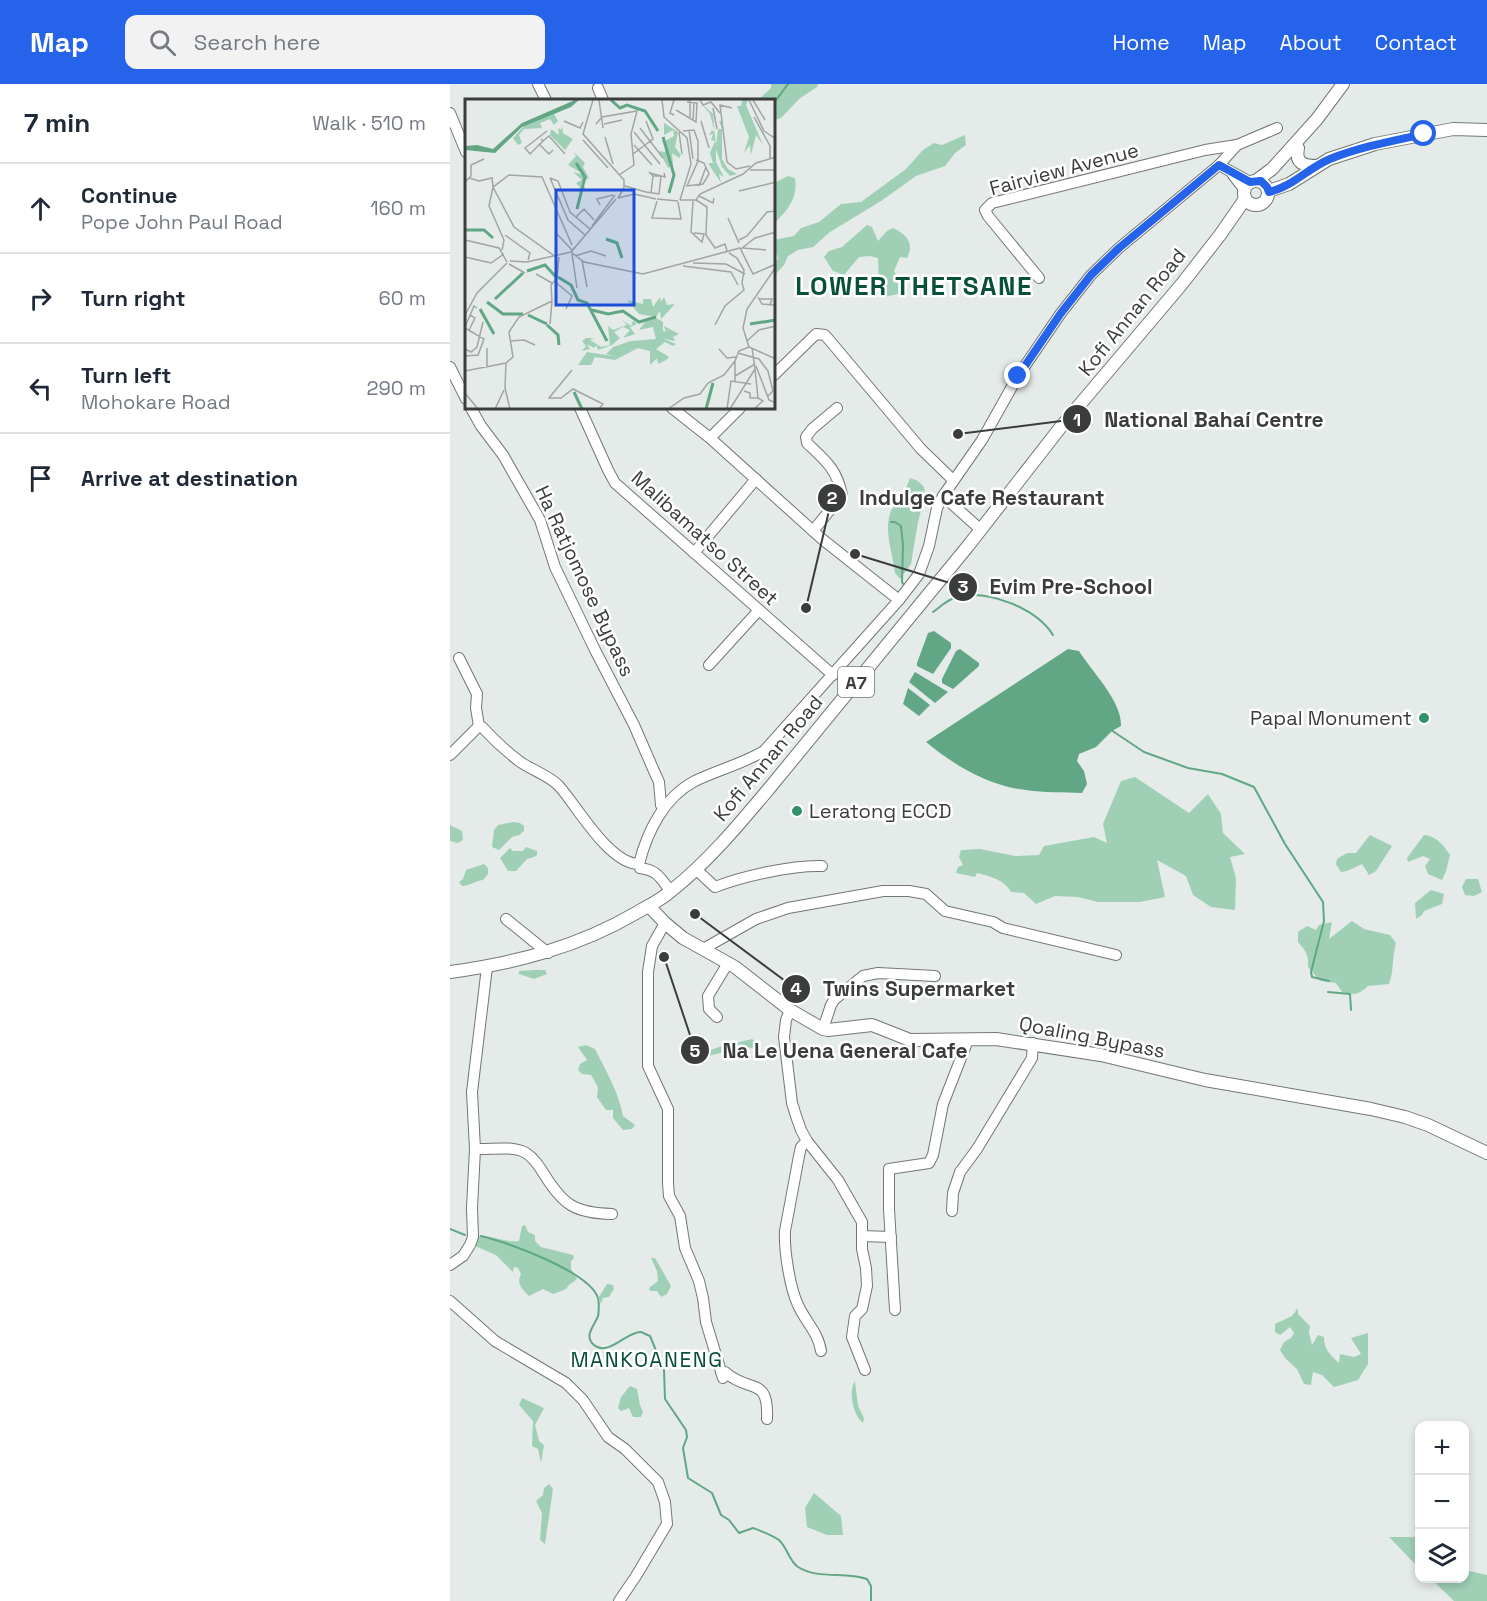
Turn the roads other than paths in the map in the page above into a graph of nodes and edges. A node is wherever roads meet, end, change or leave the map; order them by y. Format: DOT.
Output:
graph roads {
  1 [pos="538,84"];
  2 [pos="1343,84"];
  3 [pos="598,88"];
  4 [pos="546,99"];
  5 [pos="603,99"];
  6 [pos="450,112"];
  7 [pos="1317,119"];
  8 [pos="1277,128"];
  9 [pos="1487,130"];
  10 [pos="1388,142"];
  11 [pos="1238,146"];
  12 [pos="1298,148"];
  13 [pos="465,150"];
  14 [pos="1219,165"];
  15 [pos="1317,166"];
  16 [pos="1256,192"];
  17 [pos="1039,278"];
  18 [pos="450,367"];
  19 [pos="776,373"];
  20 [pos="465,397"];
  21 [pos="837,408"];
  22 [pos="472,410"];
  23 [pos="581,410"];
  24 [pos="675,410"];
  25 [pos="738,410"];
  26 [pos="710,438"];
  27 [pos="756,479"];
  28 [pos="953,480"];
  29 [pos="943,496"];
  30 [pos="981,529"];
  31 [pos="813,531"];
  32 [pos="694,553"];
  33 [pos="899,600"];
  34 [pos="759,610"];
  35 [pos="459,658"];
  36 [pos="709,665"];
  37 [pos="833,675"];
  38 [pos="479,726"];
  39 [pos="450,755"];
  40 [pos="663,810"];
  41 [pos="639,864"];
  42 [pos="822,866"];
  43 [pos="701,874"];
  44 [pos="671,892"];
  45 [pos="649,906"];
  46 [pos="506,919"];
  47 [pos="665,923"];
  48 [pos="703,949"];
  49 [pos="548,952"];
  50 [pos="1116,955"];
  51 [pos="728,963"];
  52 [pos="486,967"];
  53 [pos="450,972"];
  54 [pos="935,976"];
  55 [pos="790,1010"];
  56 [pos="717,1017"];
  57 [pos="823,1029"];
  58 [pos="968,1040"];
  59 [pos="1033,1043"];
  60 [pos="807,1141"];
  61 [pos="475,1149"];
  62 [pos="1487,1153"];
  63 [pos="952,1211"];
  64 [pos="612,1214"];
  65 [pos="862,1236"];
  66 [pos="891,1237"];
  67 [pos="450,1265"];
  68 [pos="450,1301"];
  69 [pos="894,1310"];
  70 [pos="821,1351"];
  71 [pos="865,1370"];
  72 [pos="767,1419"];
  73 [pos="619,1601"];
  1 -- 4 [label="street"];
  2 -- 7 [label="main road, Kofi Annan Road / A7"];
  3 -- 5 [label="street"];
  6 -- 13 [label="street"];
  7 -- 12 [label="main road, Kofi Annan Road / A7"];
  7 -- 16 [label="main road, Kofi Annan Road / A7"];
  8 -- 11 [label="street"];
  9 -- 10 [label="main road"];
  10 -- 15 [label="main road"];
  10 -- 16 [label="main road"];
  11 -- 14 [label="street"];
  11 -- 17 [label="street, Fairview Avenue"];
  12 -- 15 [label="main road"];
  12 -- 16 [label="main road, Kofi Annan Road / A7"];
  14 -- 16 [label="street"];
  14 -- 28 [label="street"];
  15 -- 16 [label="main road"];
  16 -- 30 [label="main road, Kofi Annan Road / A7"];
  18 -- 20 [label="street"];
  19 -- 28 [label="street"];
  21 -- 31 [label="street"];
  22 -- 40 [label="street, Ha Ratjomose Bypass"];
  23 -- 32 [label="street, Malibamatso Street"];
  24 -- 26 [label="street"];
  25 -- 26 [label="street"];
  26 -- 27 [label="street"];
  27 -- 31 [label="street"];
  27 -- 32 [label="street"];
  28 -- 29 [label="street"];
  29 -- 30 [label="street"];
  29 -- 33 [label="street"];
  30 -- 44 [label="main road, Kofi Annan Road / A7"];
  31 -- 33 [label="street"];
  32 -- 34 [label="street, Malibamatso Street"];
  33 -- 37 [label="street"];
  34 -- 36 [label="street"];
  34 -- 37 [label="street, Malibamatso Street"];
  35 -- 38 [label="street"];
  37 -- 40 [label="street"];
  38 -- 39 [label="street"];
  38 -- 41 [label="street"];
  40 -- 41 [label="street"];
  41 -- 44 [label="street"];
  42 -- 43 [label="street"];
  44 -- 45 [label="main road, Kofi Annan Road / A7"];
  45 -- 47 [label="main road"];
  45 -- 49 [label="main road, Kofi Annan Road / A7"];
  46 -- 49 [label="street"];
  47 -- 48 [label="main road"];
  47 -- 72 [label="street"];
  48 -- 50 [label="street"];
  48 -- 51 [label="main road"];
  49 -- 52 [label="main road, Kofi Annan Road / A7"];
  51 -- 55 [label="main road"];
  51 -- 56 [label="street"];
  52 -- 53 [label="main road, Kofi Annan Road / A7"];
  52 -- 61 [label="street"];
  54 -- 57 [label="street"];
  55 -- 57 [label="main road"];
  55 -- 60 [label="street"];
  57 -- 58 [label="main road, Qoaling Bypass"];
  58 -- 59 [label="main road, Qoaling Bypass"];
  58 -- 66 [label="street"];
  59 -- 62 [label="main road, Qoaling Bypass"];
  59 -- 63 [label="street"];
  60 -- 65 [label="street"];
  60 -- 70 [label="street"];
  61 -- 64 [label="street"];
  61 -- 67 [label="street"];
  65 -- 66 [label="street"];
  65 -- 71 [label="street"];
  66 -- 69 [label="street"];
  68 -- 73 [label="street"];
}
